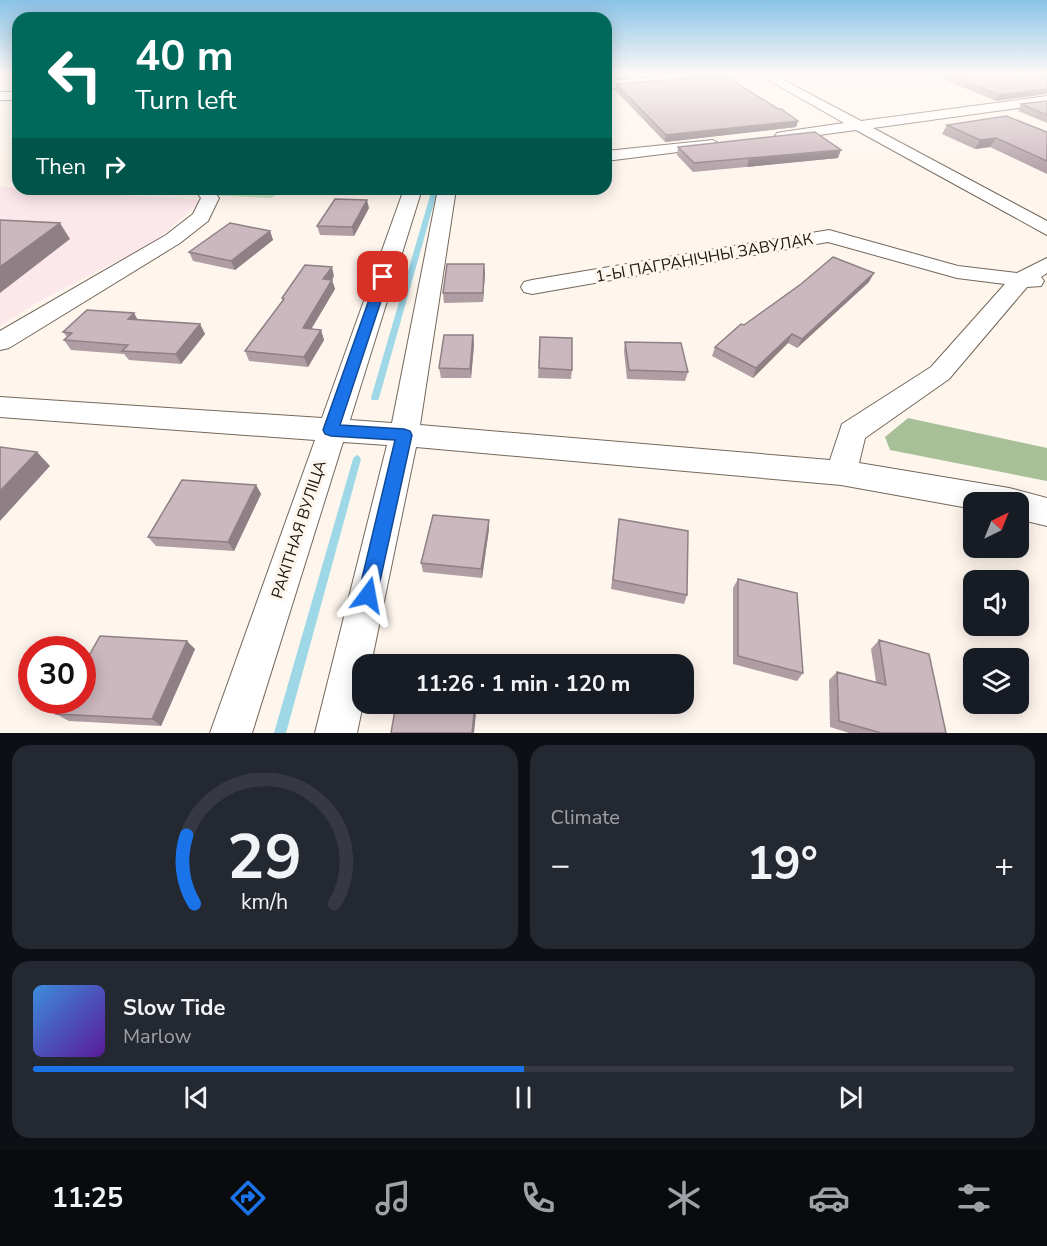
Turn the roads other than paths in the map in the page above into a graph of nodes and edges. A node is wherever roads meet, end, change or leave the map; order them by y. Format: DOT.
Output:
graph roads {
  1 [pos="828,109"];
  2 [pos="984,109"];
  3 [pos="861,127"];
  4 [pos="768,138"];
  5 [pos="734,142"];
  6 [pos="612,155"];
  7 [pos="208,195"];
  8 [pos="411,195"];
  9 [pos="446,195"];
  10 [pos="1047,229"];
  11 [pos="1047,264"];
  12 [pos="1021,280"];
  13 [pos="1047,282"];
  14 [pos="532,287"];
  15 [pos="0,342"];
  16 [pos="0,407"];
  17 [pos="331,430"];
  18 [pos="404,435"];
  19 [pos="841,473"];
  20 [pos="963,494"];
  21 [pos="1029,508"];
  22 [pos="1047,512"];
  23 [pos="231,733"];
  24 [pos="336,733"];
  1 -- 3 [label="street"];
  2 -- 3 [label="street"];
  3 -- 4 [label="street"];
  3 -- 10 [label="street"];
  5 -- 6 [label="street"];
  7 -- 15 [label="street"];
  8 -- 17 [label="street, РАКІТНАЯ ВУЛІЦА"];
  9 -- 18 [label="street"];
  11 -- 12 [label="street"];
  12 -- 13 [label="street, 1-Ы ПАГРАНІЧНЫ ЗАВУЛАК"];
  12 -- 14 [label="street, 1-Ы ПАГРАНІЧНЫ ЗАВУЛАК"];
  12 -- 19 [label="street"];
  16 -- 17 [label="street"];
  17 -- 18 [label="street"];
  17 -- 23 [label="street, РАКІТНАЯ ВУЛІЦА"];
  18 -- 19 [label="street"];
  18 -- 24 [label="street"];
  19 -- 20 [label="street"];
  21 -- 22 [label="street"];
}
